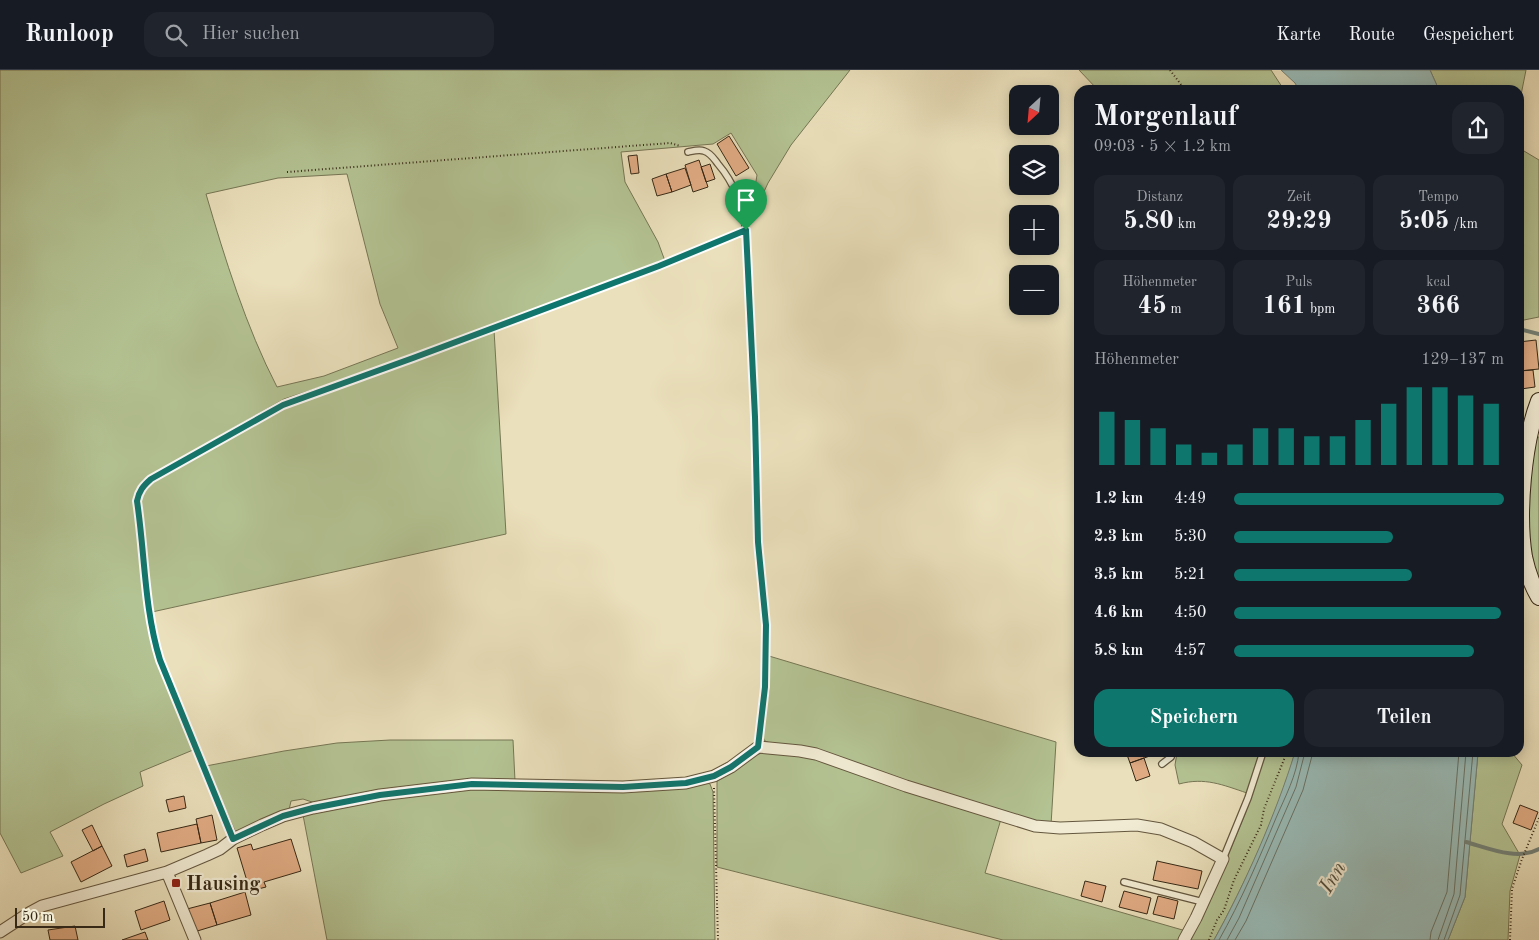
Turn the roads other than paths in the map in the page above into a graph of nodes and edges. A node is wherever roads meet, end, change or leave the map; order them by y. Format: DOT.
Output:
graph roads {
  1 [pos="688,152"];
  2 [pos="1539,401"];
  3 [pos="1524,484"];
  4 [pos="1524,558"];
  5 [pos="1539,597"];
  6 [pos="758,747"];
  7 [pos="1171,757"];
  8 [pos="1261,757"];
  9 [pos="1162,764"];
  10 [pos="1222,859"];
  11 [pos="167,872"];
  12 [pos="1124,882"];
  13 [pos="1204,902"];
  14 [pos="0,932"];
  15 [pos="195,940"];
  16 [pos="1184,940"];
  1 -- 6 [label="lane"];
  2 -- 3 [label="street"];
  4 -- 5 [label="street"];
  6 -- 10 [label="street"];
  6 -- 11 [label="street"];
  7 -- 9 [label="lane"];
  8 -- 10 [label="lane"];
  10 -- 13 [label="street"];
  11 -- 14 [label="street"];
  11 -- 15 [label="street"];
  12 -- 13 [label="lane"];
  13 -- 16 [label="street"];
}
